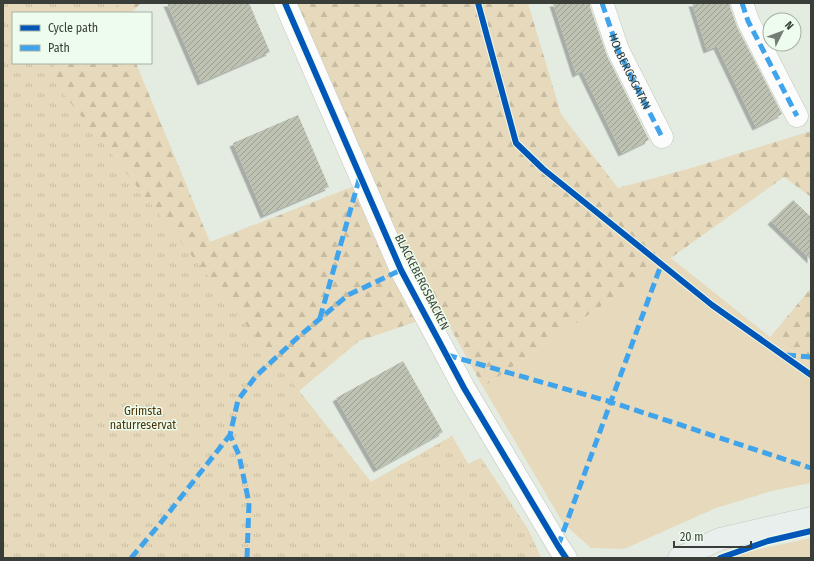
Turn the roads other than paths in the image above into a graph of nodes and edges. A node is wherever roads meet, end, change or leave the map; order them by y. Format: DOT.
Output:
graph roads {
  1 [pos="285,3"];
  2 [pos="602,3"];
  3 [pos="742,3"];
  4 [pos="797,116"];
  5 [pos="662,138"];
  6 [pos="811,518"];
  7 [pos="566,558"];
  8 [pos="679,558"];
  1 -- 7 [label="street, BLACKEBERGSBACKEN"];
  2 -- 5 [label="street, HOLBERGSGATAN"];
  3 -- 4 [label="street"];
  6 -- 8 [label="street"];
}
